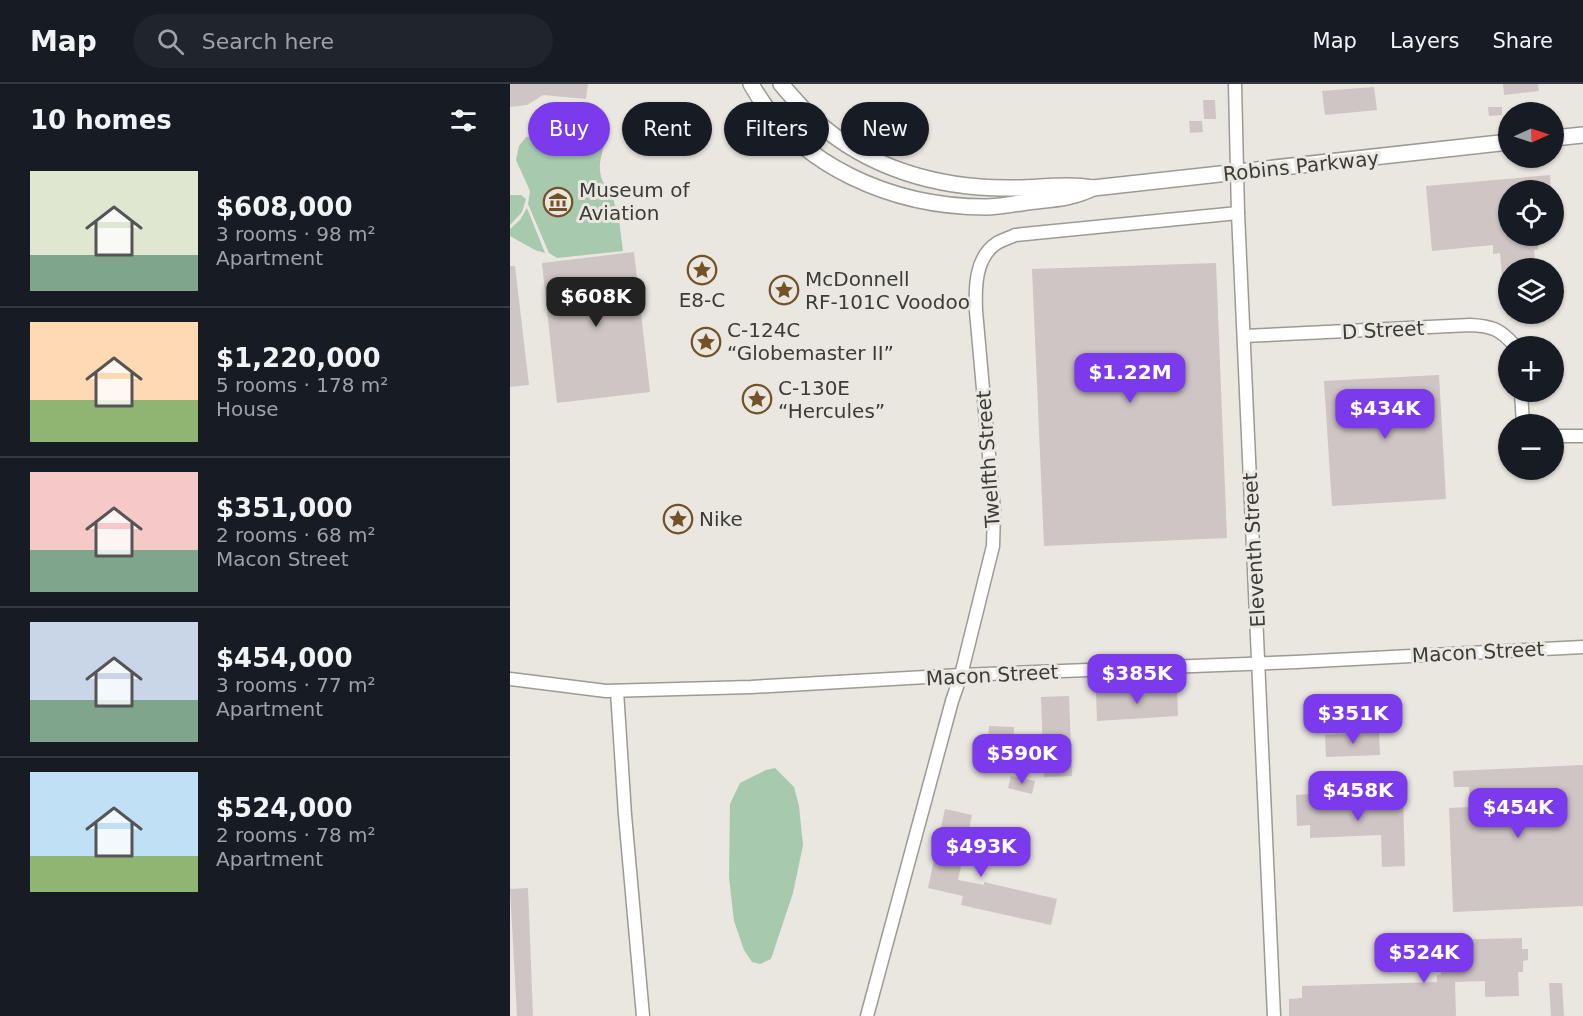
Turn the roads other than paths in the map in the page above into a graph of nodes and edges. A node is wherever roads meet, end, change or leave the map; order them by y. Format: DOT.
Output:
graph roads {
  1 [pos="751,84"];
  2 [pos="782,84"];
  3 [pos="1235,84"];
  4 [pos="1583,135"];
  5 [pos="1564,137"];
  6 [pos="1498,143"];
  7 [pos="898,170"];
  8 [pos="1237,173"];
  9 [pos="981,187"];
  10 [pos="1093,188"];
  11 [pos="887,192"];
  12 [pos="978,207"];
  13 [pos="1238,213"];
  14 [pos="1244,336"];
  15 [pos="1506,336"];
  16 [pos="1564,436"];
  17 [pos="1583,436"];
  18 [pos="1583,647"];
  19 [pos="1259,663"];
  20 [pos="961,675"];
  21 [pos="510,679"];
  22 [pos="617,691"];
  23 [pos="643,1016"];
  24 [pos="867,1016"];
  25 [pos="1274,1016"];
  1 -- 11 [label="street, Robins Parkway"];
  2 -- 7 [label="street, Robins Parkway"];
  3 -- 8 [label="street, Eleventh Street"];
  4 -- 5 [label="street"];
  6 -- 8 [label="street, Robins Parkway"];
  7 -- 9 [label="street, Robins Parkway"];
  7 -- 11 [label="street"];
  8 -- 10 [label="street, Robins Parkway"];
  8 -- 13 [label="street, Eleventh Street"];
  9 -- 10 [label="street, Robins Parkway"];
  9 -- 12 [label="street"];
  10 -- 12 [label="street, Robins Parkway"];
  11 -- 12 [label="street, Robins Parkway"];
  13 -- 14 [label="street, Eleventh Street"];
  13 -- 20 [label="street, Twelfth Street"];
  14 -- 15 [label="street, D Street"];
  14 -- 19 [label="street, Eleventh Street"];
  16 -- 17 [label="street"];
  18 -- 19 [label="street, Macon Street"];
  19 -- 20 [label="street, Macon Street"];
  19 -- 25 [label="street, Eleventh Street"];
  20 -- 22 [label="street, Macon Street"];
  20 -- 24 [label="street, Twelfth Street"];
  21 -- 22 [label="street, Macon Street"];
  22 -- 23 [label="street"];
}
